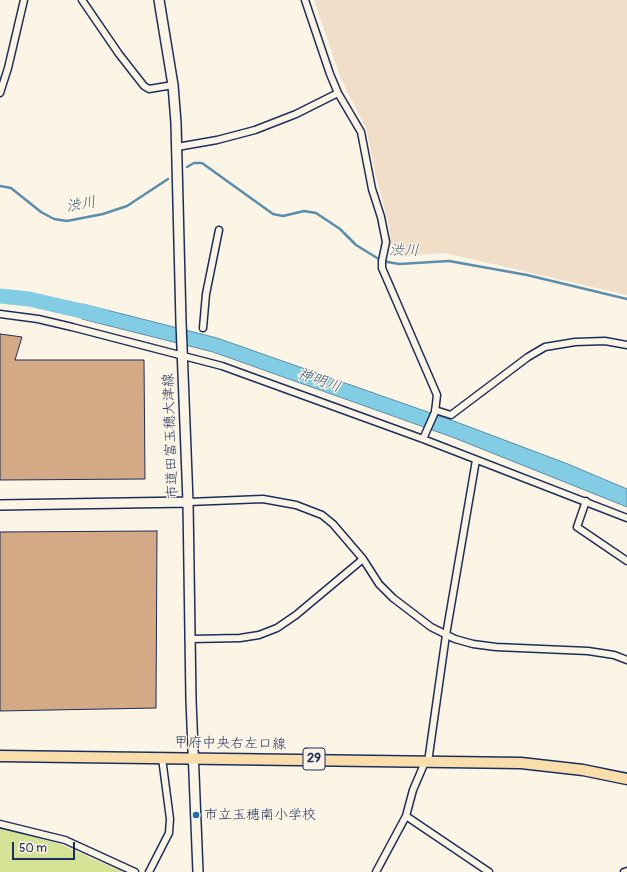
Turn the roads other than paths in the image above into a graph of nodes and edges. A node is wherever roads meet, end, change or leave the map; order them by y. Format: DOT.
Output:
graph roads {
  1 [pos="24,0"];
  2 [pos="82,0"];
  3 [pos="159,0"];
  4 [pos="305,0"];
  5 [pos="173,85"];
  6 [pos="0,93"];
  7 [pos="338,93"];
  8 [pos="177,147"];
  9 [pos="219,230"];
  10 [pos="0,314"];
  11 [pos="203,328"];
  12 [pos="627,345"];
  13 [pos="197,351"];
  14 [pos="182,352"];
  15 [pos="195,359"];
  16 [pos="435,411"];
  17 [pos="424,437"];
  18 [pos="476,460"];
  19 [pos="586,501"];
  20 [pos="188,502"];
  21 [pos="0,505"];
  22 [pos="627,518"];
  23 [pos="363,559"];
  24 [pos="627,561"];
  25 [pos="446,634"];
  26 [pos="191,639"];
  27 [pos="627,660"];
  28 [pos="0,756"];
  29 [pos="162,758"];
  30 [pos="193,758"];
  31 [pos="426,762"];
  32 [pos="627,779"];
  33 [pos="406,816"];
  34 [pos="0,824"];
  35 [pos="627,870"];
  36 [pos="135,872"];
  37 [pos="150,872"];
  38 [pos="198,872"];
  39 [pos="376,872"];
  40 [pos="489,872"];
  41 [pos="624,872"];
  1 -- 6 [label="street"];
  2 -- 5 [label="street"];
  3 -- 5 [label="street, 市道田富玉穂大津線"];
  4 -- 7 [label="street"];
  5 -- 8 [label="street, 市道田富玉穂大津線"];
  7 -- 8 [label="street"];
  7 -- 16 [label="street"];
  8 -- 14 [label="street, 市道田富玉穂大津線"];
  9 -- 11 [label="street"];
  10 -- 14 [label="street"];
  12 -- 16 [label="street"];
  13 -- 15 [label="street"];
  14 -- 15 [label="street"];
  14 -- 20 [label="street, 市道田富玉穂大津線"];
  15 -- 17 [label="street"];
  16 -- 17 [label="street"];
  17 -- 18 [label="street"];
  18 -- 19 [label="street"];
  18 -- 25 [label="street"];
  19 -- 22 [label="street"];
  19 -- 24 [label="street"];
  20 -- 21 [label="street"];
  20 -- 23 [label="street"];
  20 -- 26 [label="street, 市道田富玉穂大津線"];
  23 -- 25 [label="street"];
  23 -- 26 [label="street"];
  25 -- 27 [label="street"];
  25 -- 31 [label="street"];
  26 -- 30 [label="street, 市道田富玉穂大津線"];
  28 -- 29 [label="main road, 甲府中央右左口線 / 29"];
  29 -- 30 [label="main road, 甲府中央右左口線 / 29"];
  29 -- 37 [label="street"];
  30 -- 31 [label="main road, 甲府中央右左口線 / 29"];
  30 -- 38 [label="street, 市道田富玉穂大津線"];
  31 -- 32 [label="main road, 甲府中央右左口線 / 29"];
  31 -- 33 [label="street"];
  33 -- 39 [label="street"];
  33 -- 40 [label="street"];
  34 -- 36 [label="street"];
  35 -- 41 [label="street"];
}
